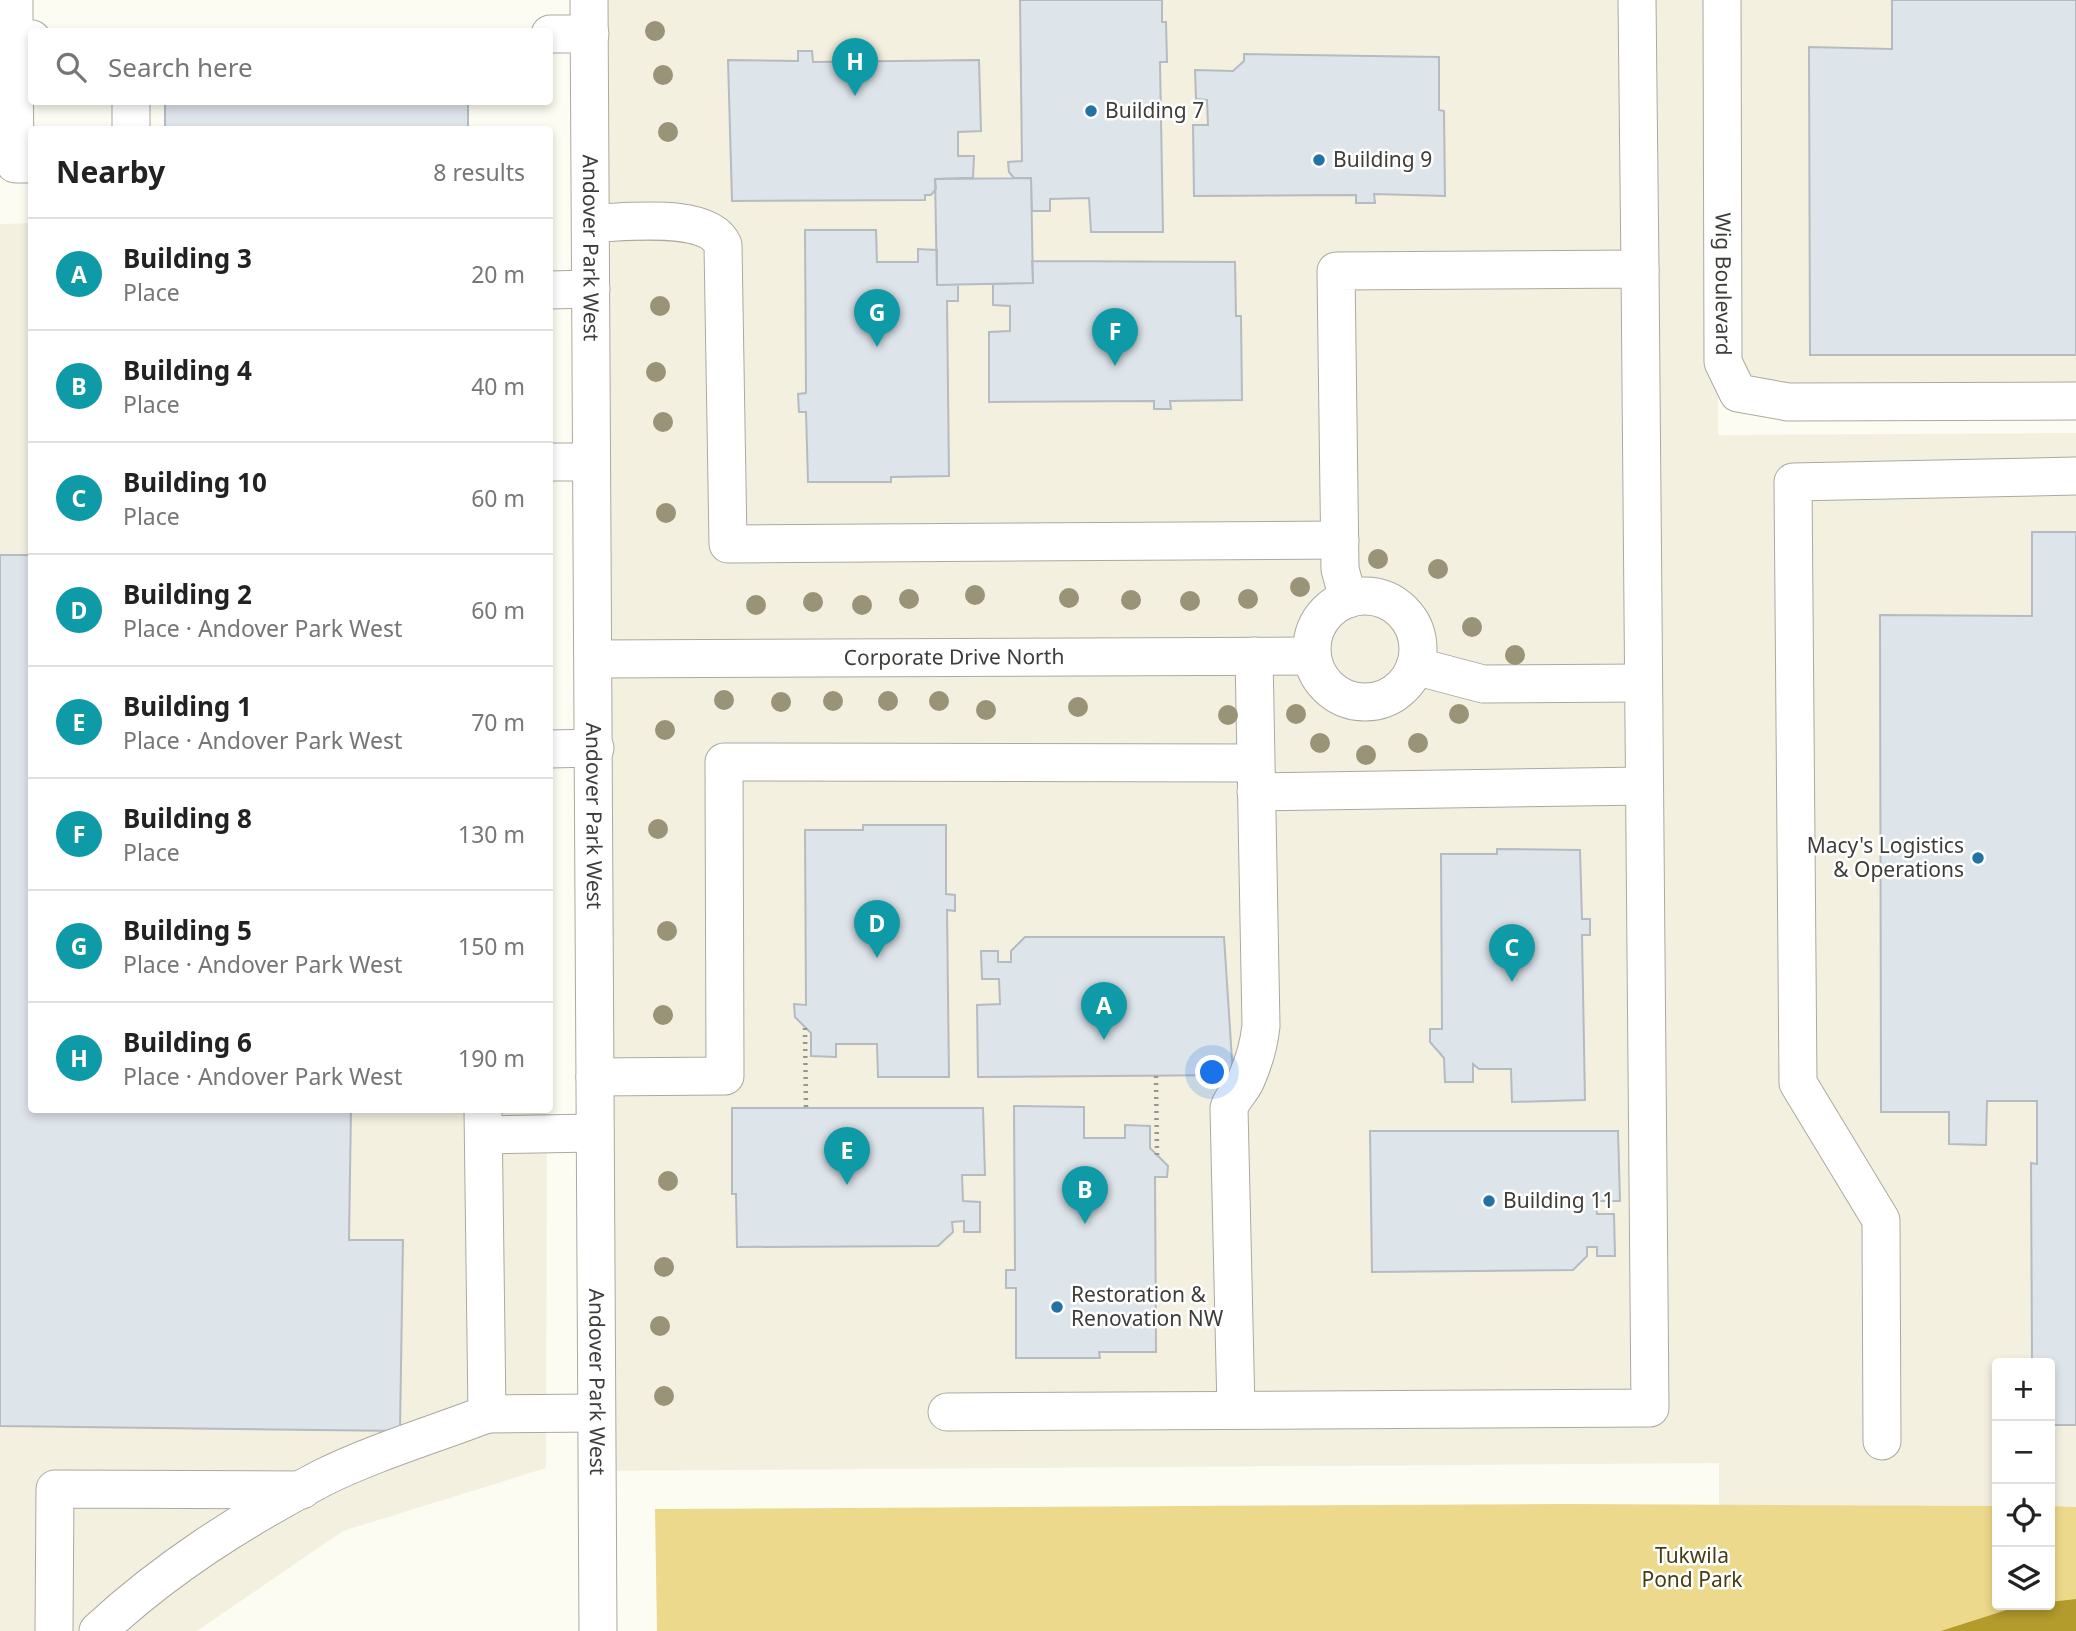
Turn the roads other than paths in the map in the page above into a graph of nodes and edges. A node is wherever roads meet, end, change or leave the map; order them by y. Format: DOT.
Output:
graph roads {
  1 [pos="14,0"];
  2 [pos="1637,0"];
  3 [pos="1722,0"];
  4 [pos="590,17"];
  5 [pos="553,33"];
  6 [pos="23,39"];
  7 [pos="131,105"];
  8 [pos="131,126"];
  9 [pos="28,164"];
  10 [pos="591,223"];
  11 [pos="1640,269"];
  12 [pos="591,289"];
  13 [pos="553,290"];
  14 [pos="2076,401"];
  15 [pos="553,462"];
  16 [pos="590,462"];
  17 [pos="2076,476"];
  18 [pos="1340,540"];
  19 [pos="1348,598"];
  20 [pos="1254,656"];
  21 [pos="1312,656"];
  22 [pos="595,659"];
  23 [pos="1415,666"];
  24 [pos="1643,683"];
  25 [pos="595,748"];
  26 [pos="553,749"];
  27 [pos="1256,777"];
  28 [pos="1644,786"];
  29 [pos="595,1077"];
  30 [pos="484,1122"];
  31 [pos="595,1133"];
  32 [pos="1236,1410"];
  33 [pos="947,1412"];
  34 [pos="595,1413"];
  35 [pos="487,1414"];
  36 [pos="1882,1441"];
  37 [pos="303,1490"];
  38 [pos="54,1631"];
  39 [pos="98,1631"];
  40 [pos="598,1631"];
  1 -- 6 [label="street"];
  2 -- 11 [label="street"];
  3 -- 14 [label="street, Wig Boulevard"];
  4 -- 5 [label="street"];
  4 -- 10 [label="street, Andover Park West"];
  6 -- 9 [label="street"];
  7 -- 8 [label="street"];
  10 -- 12 [label="street, Andover Park West"];
  10 -- 18 [label="street"];
  11 -- 18 [label="street"];
  11 -- 24 [label="street"];
  12 -- 13 [label="street"];
  12 -- 16 [label="street, Andover Park West"];
  15 -- 16 [label="street"];
  16 -- 22 [label="street, Andover Park West"];
  17 -- 36 [label="street"];
  18 -- 19 [label="street"];
  19 -- 21 [label="street"];
  19 -- 23 [label="street"];
  20 -- 21 [label="street, Corporate Drive North"];
  20 -- 22 [label="street, Corporate Drive North"];
  20 -- 27 [label="street"];
  21 -- 23 [label="street"];
  22 -- 25 [label="street, Andover Park West"];
  23 -- 24 [label="street"];
  24 -- 28 [label="street"];
  25 -- 26 [label="street"];
  25 -- 29 [label="street, Andover Park West"];
  27 -- 28 [label="street"];
  27 -- 29 [label="street"];
  27 -- 32 [label="street"];
  28 -- 32 [label="street"];
  29 -- 31 [label="street, Andover Park West"];
  30 -- 31 [label="street"];
  30 -- 35 [label="street"];
  31 -- 34 [label="street, Andover Park West"];
  32 -- 33 [label="street"];
  34 -- 35 [label="street"];
  34 -- 40 [label="street, Andover Park West"];
  35 -- 37 [label="street"];
  37 -- 38 [label="street"];
  37 -- 39 [label="street"];
}
